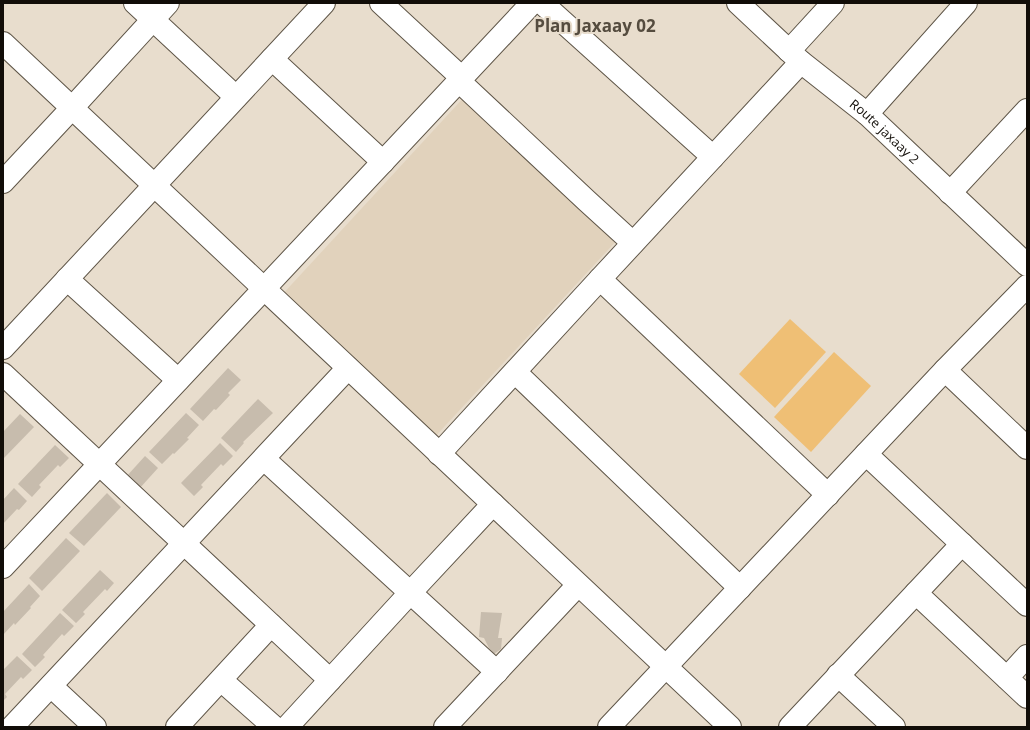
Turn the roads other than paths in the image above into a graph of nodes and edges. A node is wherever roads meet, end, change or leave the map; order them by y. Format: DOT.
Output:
graph roads {
  1 [pos="135,3"];
  2 [pos="168,3"];
  3 [pos="324,3"];
  4 [pos="381,3"];
  5 [pos="532,3"];
  6 [pos="542,3"];
  7 [pos="738,3"];
  8 [pos="833,3"];
  9 [pos="959,6"];
  10 [pos="152,19"];
  11 [pos="3,43"];
  12 [pos="795,57"];
  13 [pos="272,59"];
  14 [pos="460,80"];
  15 [pos="236,97"];
  16 [pos="72,108"];
  17 [pos="1027,110"];
  18 [pos="867,114"];
  19 [pos="713,157"];
  20 [pos="383,162"];
  21 [pos="3,182"];
  22 [pos="154,185"];
  23 [pos="950,193"];
  24 [pos="633,243"];
  25 [pos="1027,265"];
  26 [pos="67,279"];
  27 [pos="600,279"];
  28 [pos="1027,286"];
  29 [pos="264,289"];
  30 [pos="3,348"];
  31 [pos="348,368"];
  32 [pos="945,370"];
  33 [pos="515,372"];
  34 [pos="178,380"];
  35 [pos="6,382"];
  36 [pos="1027,448"];
  37 [pos="439,454"];
  38 [pos="866,454"];
  39 [pos="264,459"];
  40 [pos="100,464"];
  41 [pos="828,495"];
  42 [pos="493,504"];
  43 [pos="184,544"];
  44 [pos="962,544"];
  45 [pos="3,567"];
  46 [pos="578,585"];
  47 [pos="740,588"];
  48 [pos="410,593"];
  49 [pos="916,593"];
  50 [pos="1027,605"];
  51 [pos="272,625"];
  52 [pos="1027,656"];
  53 [pos="666,667"];
  54 [pos="497,672"];
  55 [pos="838,675"];
  56 [pos="1007,678"];
  57 [pos="221,680"];
  58 [pos="330,680"];
  59 [pos="51,686"];
  60 [pos="1027,697"];
  61 [pos="12,727"];
  62 [pos="95,727"];
  63 [pos="177,727"];
  64 [pos="274,727"];
  65 [pos="287,727"];
  66 [pos="445,727"];
  67 [pos="609,727"];
  68 [pos="730,727"];
  69 [pos="790,727"];
  70 [pos="894,727"];
  1 -- 10 [label="street"];
  2 -- 10 [label="street"];
  3 -- 13 [label="street"];
  4 -- 14 [label="street"];
  5 -- 14 [label="street"];
  6 -- 19 [label="street"];
  7 -- 12 [label="street, Route jaxaay 2"];
  8 -- 12 [label="street"];
  9 -- 18 [label="street"];
  10 -- 15 [label="street"];
  10 -- 16 [label="street"];
  11 -- 16 [label="street"];
  12 -- 18 [label="street, Route jaxaay 2"];
  12 -- 19 [label="street"];
  13 -- 15 [label="street"];
  13 -- 20 [label="street"];
  14 -- 20 [label="street"];
  14 -- 24 [label="street"];
  15 -- 22 [label="street"];
  16 -- 21 [label="street"];
  16 -- 22 [label="street"];
  17 -- 23 [label="street"];
  18 -- 23 [label="street, Route jaxaay 2"];
  19 -- 24 [label="street"];
  20 -- 29 [label="street"];
  22 -- 26 [label="street"];
  22 -- 29 [label="street"];
  23 -- 25 [label="street, Route jaxaay 2"];
  24 -- 27 [label="street"];
  26 -- 30 [label="street"];
  26 -- 34 [label="street"];
  27 -- 33 [label="street"];
  27 -- 41 [label="street"];
  28 -- 32 [label="street"];
  29 -- 31 [label="street"];
  29 -- 34 [label="street"];
  31 -- 37 [label="street"];
  31 -- 39 [label="street"];
  32 -- 36 [label="street"];
  32 -- 38 [label="street"];
  33 -- 37 [label="street"];
  33 -- 47 [label="street"];
  34 -- 40 [label="street"];
  35 -- 40 [label="street"];
  37 -- 42 [label="street"];
  38 -- 41 [label="street"];
  38 -- 44 [label="street"];
  39 -- 43 [label="street"];
  39 -- 48 [label="street"];
  40 -- 43 [label="street"];
  40 -- 45 [label="street"];
  41 -- 47 [label="street"];
  42 -- 46 [label="street"];
  42 -- 48 [label="street"];
  43 -- 51 [label="street"];
  43 -- 59 [label="street"];
  44 -- 49 [label="street"];
  44 -- 50 [label="street"];
  46 -- 53 [label="street"];
  46 -- 54 [label="street"];
  47 -- 53 [label="street"];
  48 -- 54 [label="street"];
  48 -- 58 [label="street"];
  49 -- 55 [label="street"];
  49 -- 56 [label="street"];
  51 -- 57 [label="street"];
  51 -- 58 [label="street"];
  52 -- 56 [label="street"];
  53 -- 67 [label="street"];
  53 -- 68 [label="street"];
  54 -- 66 [label="street"];
  55 -- 69 [label="street"];
  55 -- 70 [label="street"];
  56 -- 60 [label="street"];
  57 -- 63 [label="street"];
  57 -- 64 [label="street"];
  58 -- 65 [label="street"];
  59 -- 61 [label="street"];
  59 -- 62 [label="street"];
}
